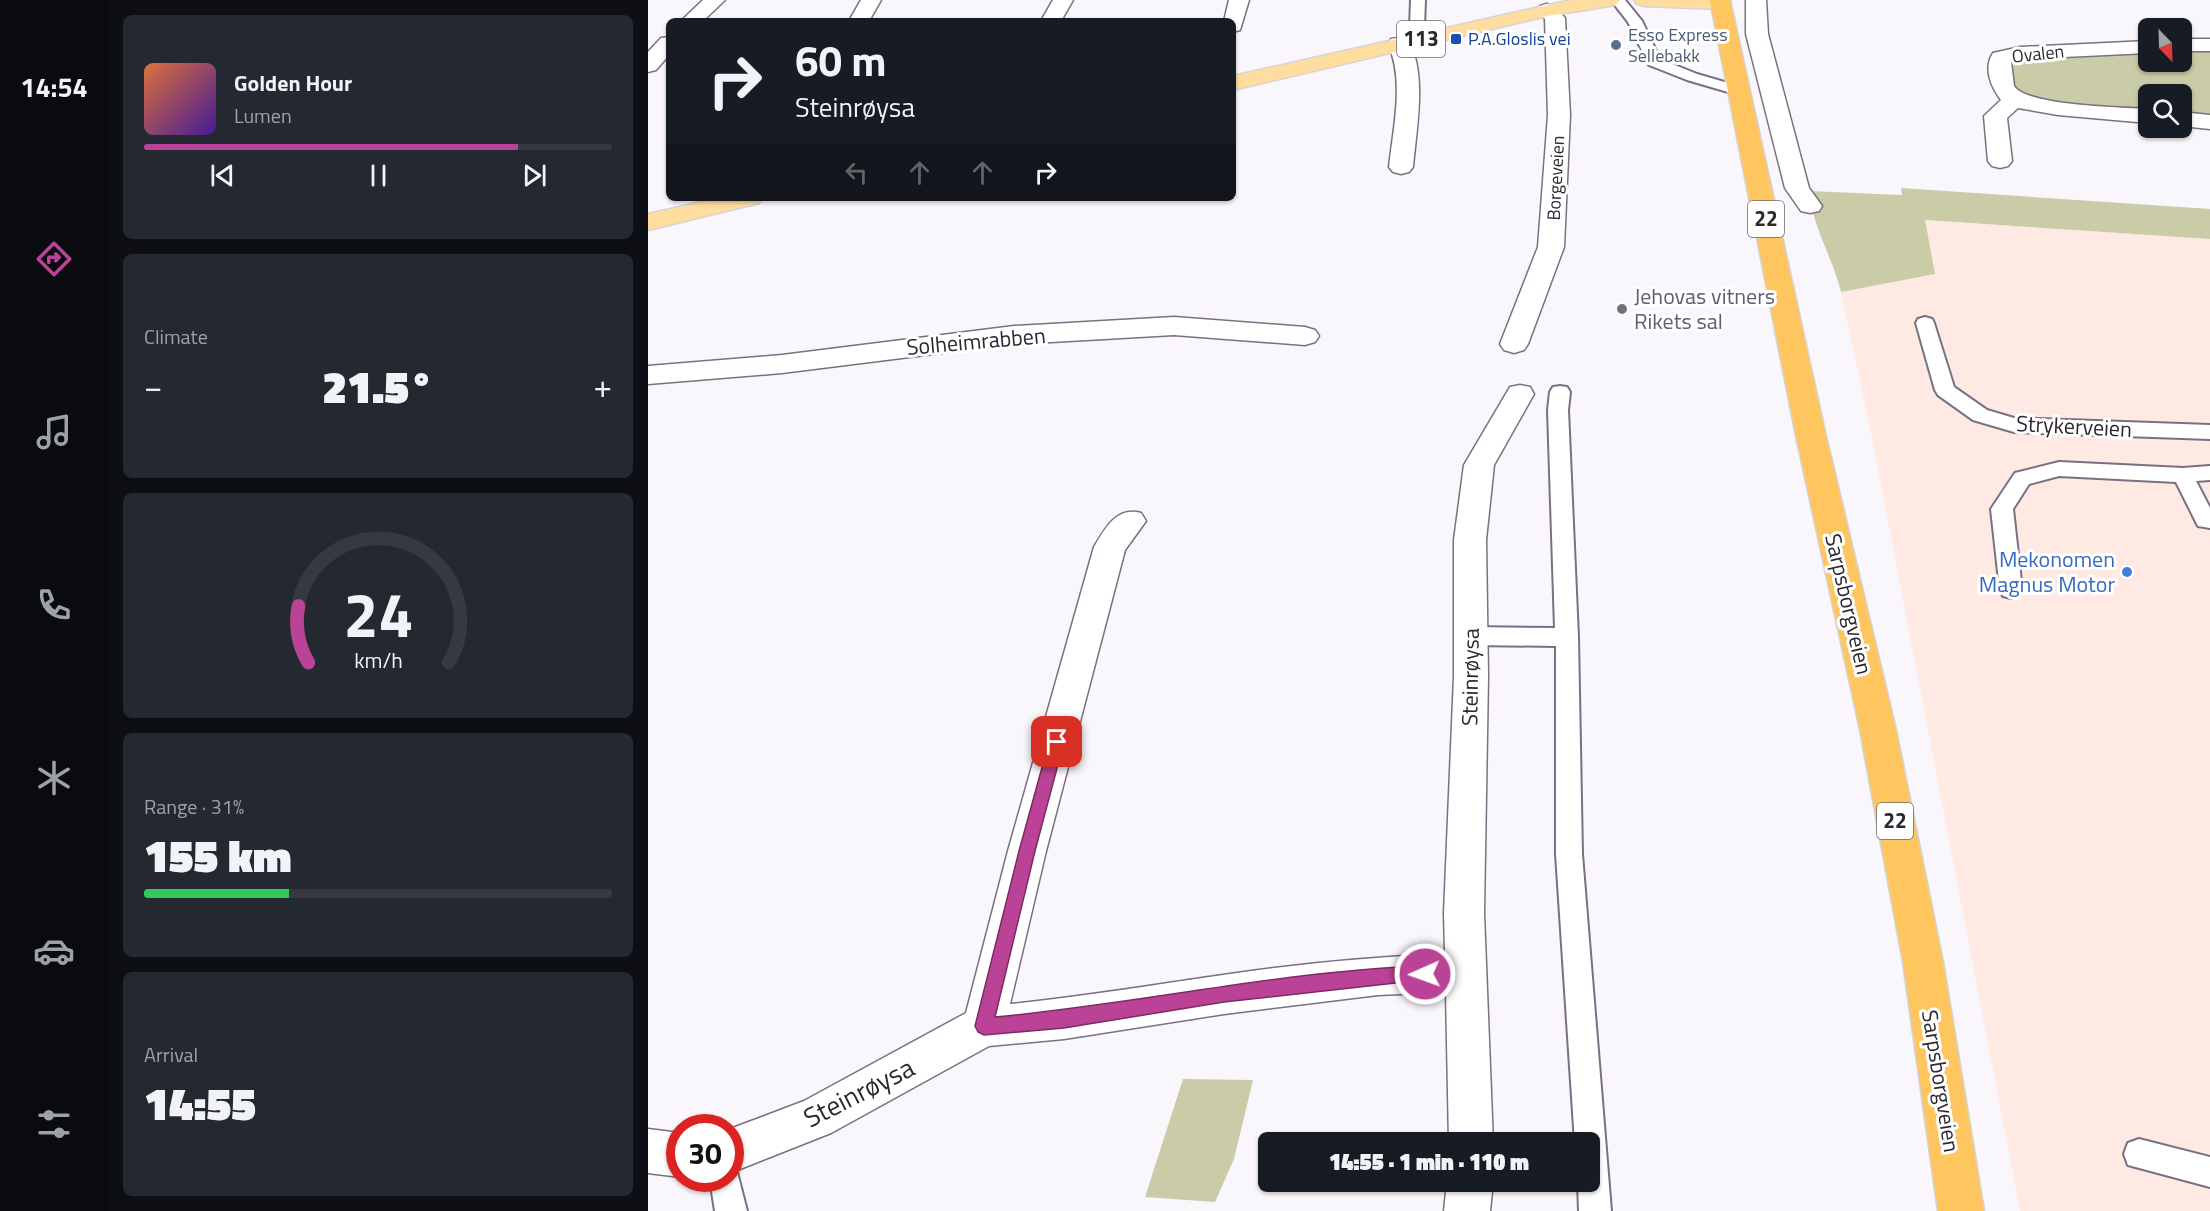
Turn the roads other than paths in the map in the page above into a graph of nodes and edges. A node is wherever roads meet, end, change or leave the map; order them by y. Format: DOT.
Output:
graph roads {
  1 [pos="715,0"];
  2 [pos="871,0"];
  3 [pos="1063,0"];
  4 [pos="1239,0"];
  5 [pos="1418,0"];
  6 [pos="1610,0"];
  7 [pos="1618,0"];
  8 [pos="1644,0"];
  9 [pos="1756,0"];
  10 [pos="1721,2"];
  11 [pos="1546,10"];
  12 [pos="694,18"];
  13 [pos="861,18"];
  14 [pos="1053,18"];
  15 [pos="1235,18"];
  16 [pos="1427,38"];
  17 [pos="1399,44"];
  18 [pos="2192,45"];
  19 [pos="2210,45"];
  20 [pos="666,46"];
  21 [pos="2138,47"];
  22 [pos="648,65"];
  23 [pos="1236,82"];
  24 [pos="1740,91"];
  25 [pos="2014,99"];
  26 [pos="2138,115"];
  27 [pos="2192,120"];
  28 [pos="2210,122"];
  29 [pos="2000,160"];
  30 [pos="1401,167"];
  31 [pos="737,201"];
  32 [pos="1810,206"];
  33 [pos="648,222"];
  34 [pos="1925,323"];
  35 [pos="1305,336"];
  36 [pos="1514,344"];
  37 [pos="648,375"];
  38 [pos="1560,392"];
  39 [pos="1520,394"];
  40 [pos="2210,432"];
  41 [pos="2210,473"];
  42 [pos="2183,475"];
  43 [pos="1130,521"];
  44 [pos="2206,521"];
  45 [pos="2011,590"];
  46 [pos="1471,636"];
  47 [pos="1567,637"];
  48 [pos="1466,972"];
  49 [pos="984,1026"];
  50 [pos="1471,1132"];
  51 [pos="744,1146"];
  52 [pos="648,1150"];
  53 [pos="666,1153"];
  54 [pos="2139,1154"];
  55 [pos="2210,1172"];
  56 [pos="727,1192"];
  57 [pos="1469,1192"];
  58 [pos="731,1211"];
  59 [pos="1467,1211"];
  60 [pos="1595,1211"];
  61 [pos="1960,1211"];
  1 -- 12 [label="street"];
  2 -- 13 [label="street"];
  3 -- 14 [label="street"];
  4 -- 15 [label="street"];
  5 -- 16 [label="lane"];
  6 -- 11 [label="main road, 113"];
  7 -- 24 [label="lane"];
  8 -- 10 [label="main road"];
  9 -- 32 [label="street"];
  10 -- 24 [label="highway, Sarpsborgveien / 22"];
  11 -- 16 [label="main road, 113"];
  11 -- 36 [label="street, Borgeveien"];
  16 -- 17 [label="main road, 113"];
  17 -- 23 [label="main road, 113"];
  17 -- 30 [label="street"];
  18 -- 19 [label="street"];
  20 -- 22 [label="street"];
  21 -- 25 [label="street, Ovalen"];
  24 -- 61 [label="highway, Sarpsborgveien / 22"];
  25 -- 26 [label="street, Ovalen"];
  25 -- 29 [label="street"];
  27 -- 28 [label="street"];
  31 -- 33 [label="main road"];
  34 -- 40 [label="lane, Strykerveien"];
  35 -- 37 [label="street, Solheimrabben"];
  38 -- 47 [label="lane"];
  39 -- 46 [label="street, Steinrøysa"];
  41 -- 42 [label="lane, Strykerveien"];
  42 -- 44 [label="lane"];
  42 -- 45 [label="lane, Strykerveien"];
  43 -- 49 [label="street"];
  46 -- 47 [label="lane"];
  46 -- 48 [label="street, Steinrøysa"];
  47 -- 60 [label="lane"];
  48 -- 49 [label="street, Steinrøysa"];
  48 -- 50 [label="street, Steinrøysa"];
  49 -- 51 [label="street, Steinrøysa"];
  52 -- 53 [label="street"];
  54 -- 55 [label="lane"];
  56 -- 58 [label="lane"];
  57 -- 59 [label="street"];
}
